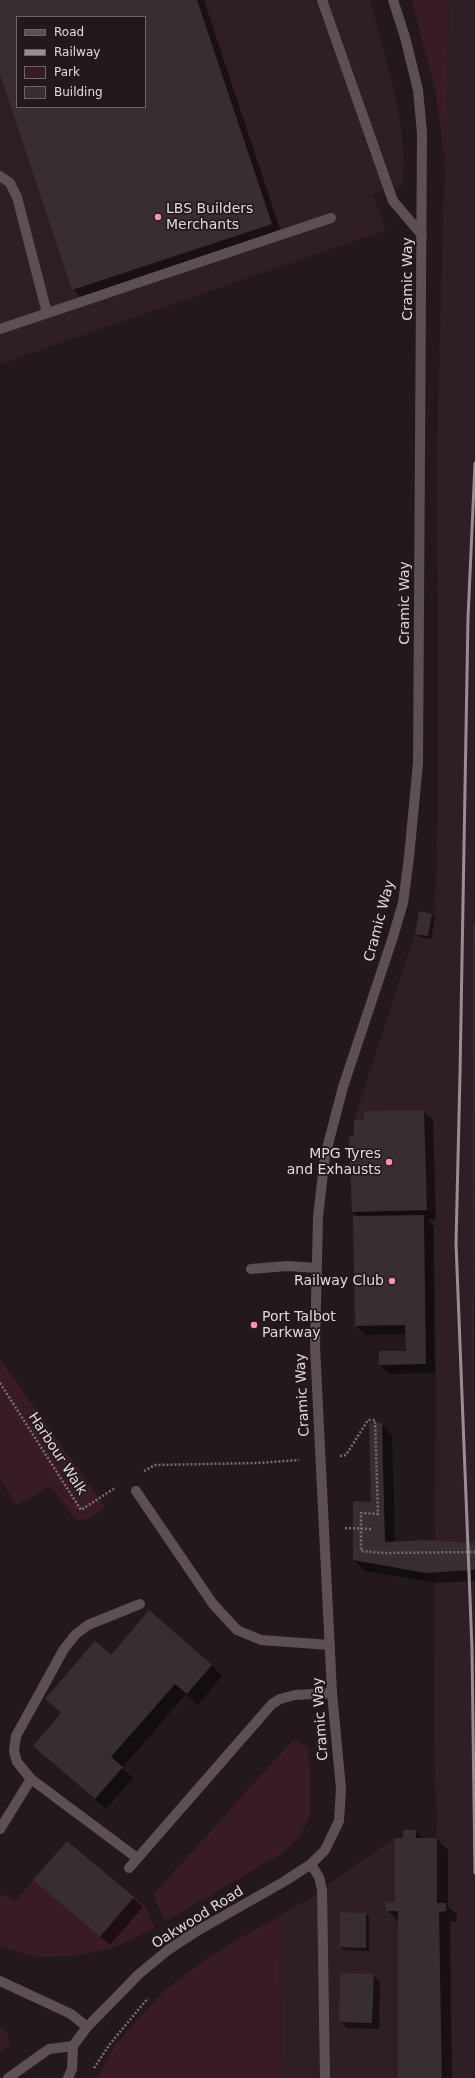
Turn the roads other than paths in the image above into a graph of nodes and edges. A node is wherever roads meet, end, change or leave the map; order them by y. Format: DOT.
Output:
graph roads {
  1 [pos="322,0"];
  2 [pos="393,0"];
  3 [pos="0,176"];
  4 [pos="331,218"];
  5 [pos="422,235"];
  6 [pos="47,313"];
  7 [pos="0,329"];
  8 [pos="317,1268"];
  9 [pos="251,1269"];
  10 [pos="136,1491"];
  11 [pos="140,1604"];
  12 [pos="330,1645"];
  13 [pos="332,1693"];
  14 [pos="31,1779"];
  15 [pos="0,1828"];
  16 [pos="330,1842"];
  17 [pos="138,1858"];
  18 [pos="311,1864"];
  19 [pos="129,1868"];
  20 [pos="0,1981"];
  21 [pos="87,2027"];
  22 [pos="73,2046"];
  23 [pos="8,2078"];
  24 [pos="68,2078"];
  25 [pos="325,2078"];
  1 -- 5 [label="street"];
  2 -- 5 [label="street, Cramic Way"];
  3 -- 6 [label="street"];
  4 -- 6 [label="street"];
  5 -- 8 [label="street, Cramic Way"];
  6 -- 7 [label="street"];
  8 -- 9 [label="street"];
  8 -- 12 [label="street, Cramic Way"];
  10 -- 12 [label="street"];
  11 -- 14 [label="street"];
  12 -- 13 [label="street, Cramic Way"];
  13 -- 16 [label="street, Cramic Way"];
  13 -- 17 [label="street"];
  14 -- 15 [label="street"];
  14 -- 17 [label="street"];
  16 -- 18 [label="street, Oakwood Road"];
  17 -- 19 [label="street"];
  18 -- 21 [label="street, Oakwood Road"];
  18 -- 25 [label="street"];
  20 -- 21 [label="street"];
  21 -- 22 [label="street, Oakwood Road"];
  22 -- 23 [label="street"];
  22 -- 24 [label="street"];
}
